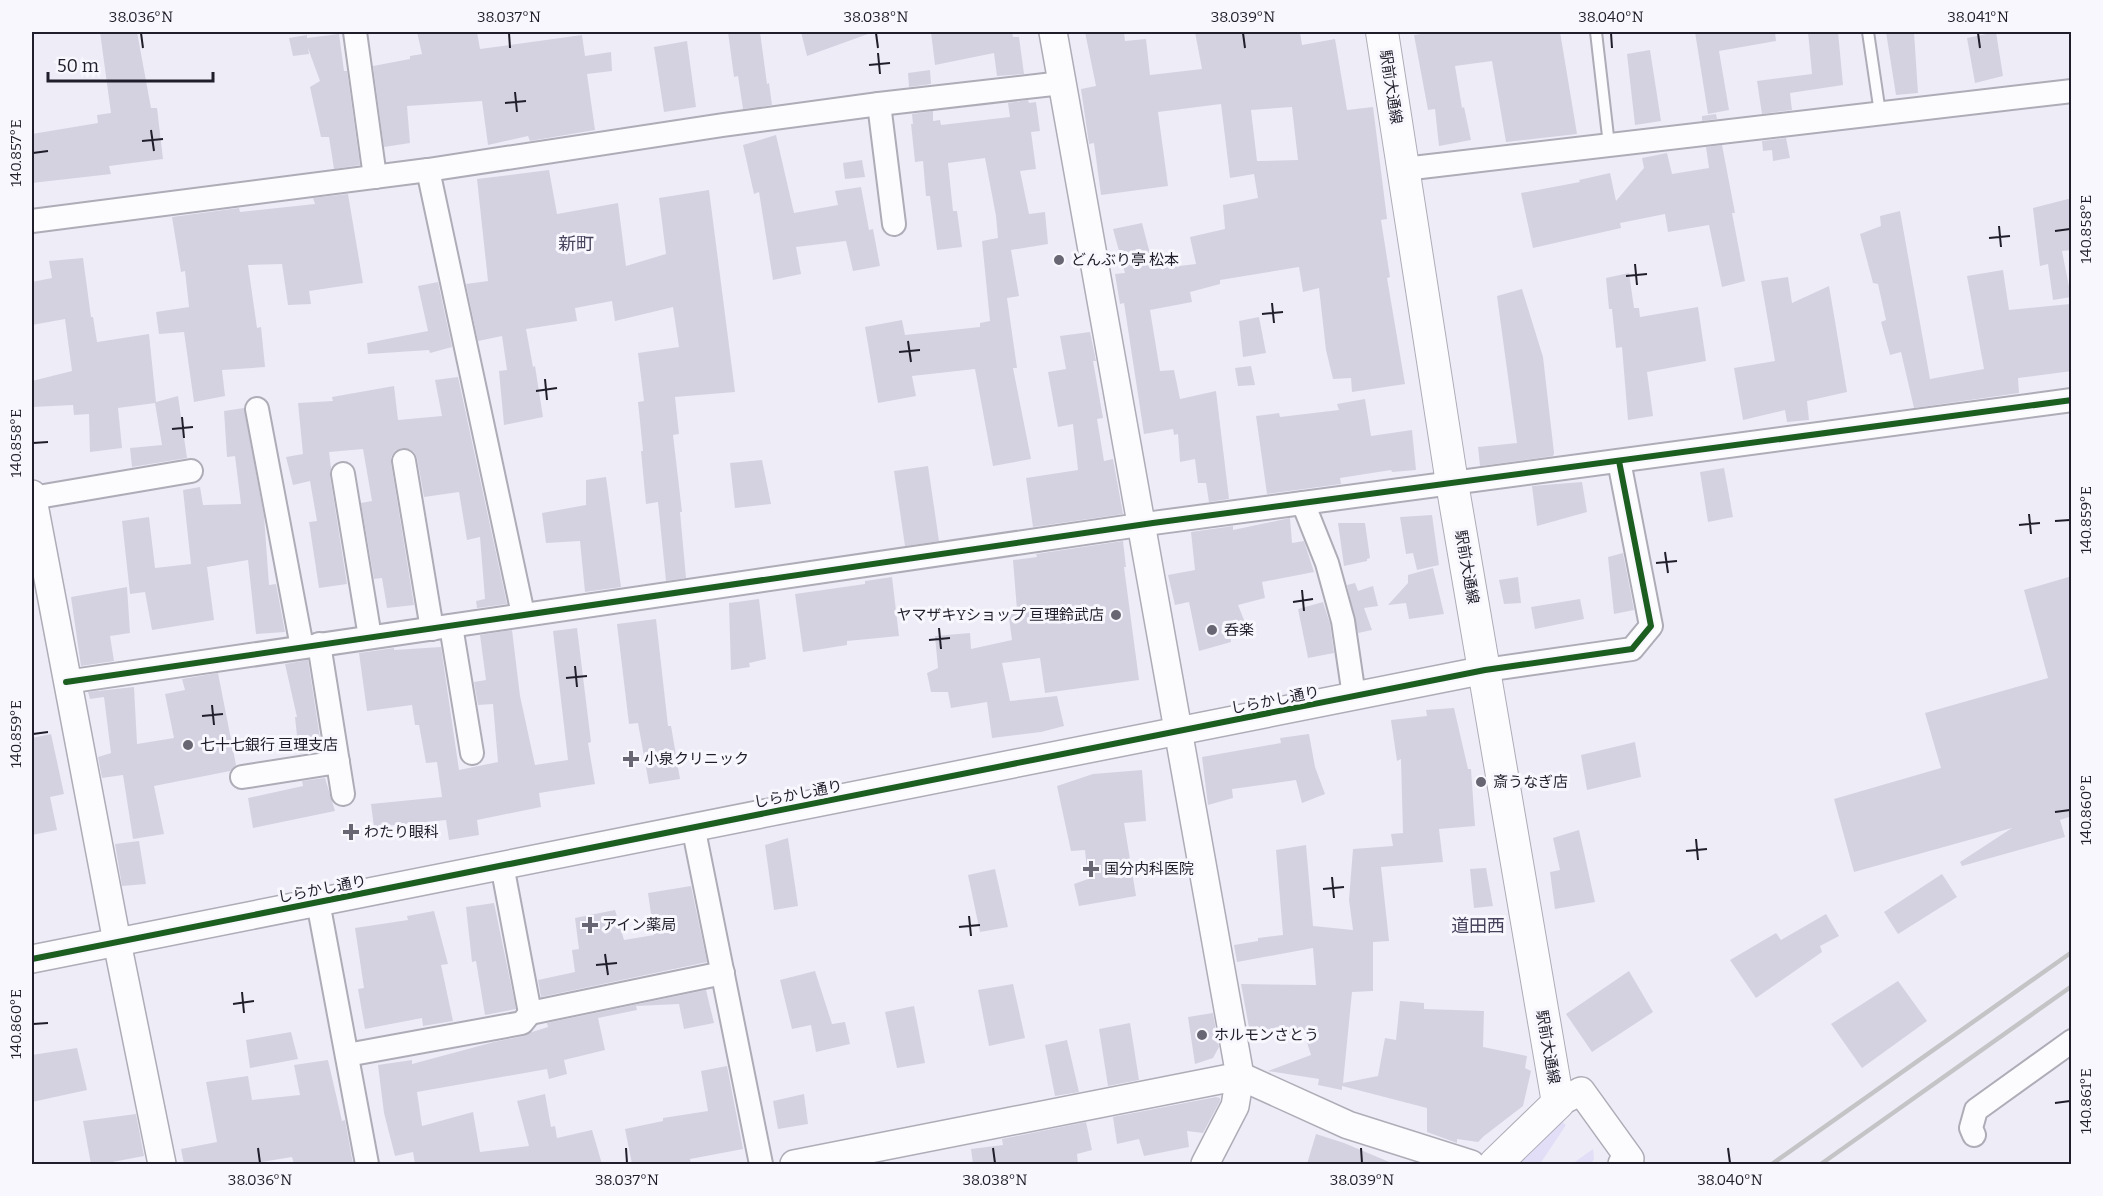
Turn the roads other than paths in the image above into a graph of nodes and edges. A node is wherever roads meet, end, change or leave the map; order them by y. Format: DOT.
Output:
graph roads {
  1 [pos="355,32"];
  2 [pos="1053,32"];
  3 [pos="1382,32"];
  4 [pos="1596,32"];
  5 [pos="1868,32"];
  6 [pos="1062,83"];
  7 [pos="2072,91"];
  8 [pos="879,104"];
  9 [pos="1880,113"];
  10 [pos="1609,145"];
  11 [pos="1404,169"];
  12 [pos="428,170"];
  13 [pos="375,177"];
  14 [pos="32,221"];
  15 [pos="894,224"];
  16 [pos="2072,400"];
  17 [pos="258,409"];
  18 [pos="404,461"];
  19 [pos="1619,461"];
  20 [pos="191,471"];
  21 [pos="343,474"];
  22 [pos="1452,483"];
  23 [pos="32,496"];
  24 [pos="1303,503"];
  25 [pos="1142,525"];
  26 [pos="36,552"];
  27 [pos="523,614"];
  28 [pos="442,628"];
  29 [pos="370,637"];
  30 [pos="311,645"];
  31 [pos="1485,670"];
  32 [pos="66,682"];
  33 [pos="1354,696"];
  34 [pos="1179,732"];
  35 [pos="472,753"];
  36 [pos="338,762"];
  37 [pos="242,777"];
  38 [pos="343,794"];
  39 [pos="693,826"];
  40 [pos="502,865"];
  41 [pos="318,902"];
  42 [pos="117,942"];
  43 [pos="32,958"];
  44 [pos="723,974"];
  45 [pos="530,1013"];
  46 [pos="2072,1041"];
  47 [pos="347,1055"];
  48 [pos="1240,1076"];
  49 [pos="1557,1102"];
  50 [pos="1974,1135"];
  51 [pos="162,1164"];
  52 [pos="367,1164"];
  53 [pos="761,1164"];
  54 [pos="794,1164"];
  55 [pos="1205,1164"];
  56 [pos="1471,1164"];
  57 [pos="1488,1164"];
  58 [pos="1496,1164"];
  59 [pos="1622,1164"];
  1 -- 13 [label="street"];
  2 -- 6 [label="street"];
  3 -- 11 [label="main road, 駅前大通線"];
  4 -- 10 [label="lane"];
  5 -- 9 [label="lane"];
  6 -- 8 [label="street"];
  6 -- 25 [label="street"];
  7 -- 9 [label="street"];
  8 -- 12 [label="street"];
  8 -- 15 [label="street"];
  9 -- 10 [label="street"];
  10 -- 11 [label="street"];
  11 -- 22 [label="main road, 駅前大通線"];
  12 -- 13 [label="street"];
  12 -- 27 [label="street"];
  13 -- 14 [label="street"];
  16 -- 19 [label="street"];
  17 -- 30 [label="street"];
  18 -- 28 [label="street"];
  19 -- 22 [label="street"];
  19 -- 31 [label="street"];
  20 -- 23 [label="street"];
  21 -- 29 [label="street"];
  22 -- 24 [label="street"];
  22 -- 31 [label="main road, 駅前大通線"];
  23 -- 26 [label="street"];
  24 -- 25 [label="street"];
  24 -- 33 [label="street"];
  25 -- 27 [label="street"];
  25 -- 34 [label="street"];
  26 -- 32 [label="street"];
  27 -- 28 [label="street"];
  28 -- 29 [label="street"];
  28 -- 35 [label="street"];
  29 -- 30 [label="street"];
  30 -- 32 [label="street"];
  30 -- 36 [label="street"];
  31 -- 33 [label="street, しらかし通り"];
  31 -- 49 [label="main road, 駅前大通線"];
  32 -- 42 [label="street"];
  33 -- 34 [label="street, しらかし通り"];
  34 -- 39 [label="street, しらかし通り"];
  34 -- 48 [label="street"];
  36 -- 37 [label="street"];
  36 -- 38 [label="street"];
  39 -- 40 [label="street, しらかし通り"];
  39 -- 44 [label="street"];
  40 -- 41 [label="street, しらかし通り"];
  40 -- 45 [label="street"];
  41 -- 42 [label="street, しらかし通り"];
  41 -- 47 [label="street"];
  42 -- 43 [label="street, しらかし通り"];
  42 -- 51 [label="street"];
  44 -- 45 [label="street"];
  44 -- 53 [label="street"];
  45 -- 47 [label="street"];
  46 -- 50 [label="street"];
  47 -- 52 [label="street"];
  48 -- 54 [label="street"];
  48 -- 55 [label="street"];
  48 -- 56 [label="street"];
  49 -- 58 [label="main road"];
  49 -- 59 [label="street"];
  57 -- 58 [label="street"];
}
